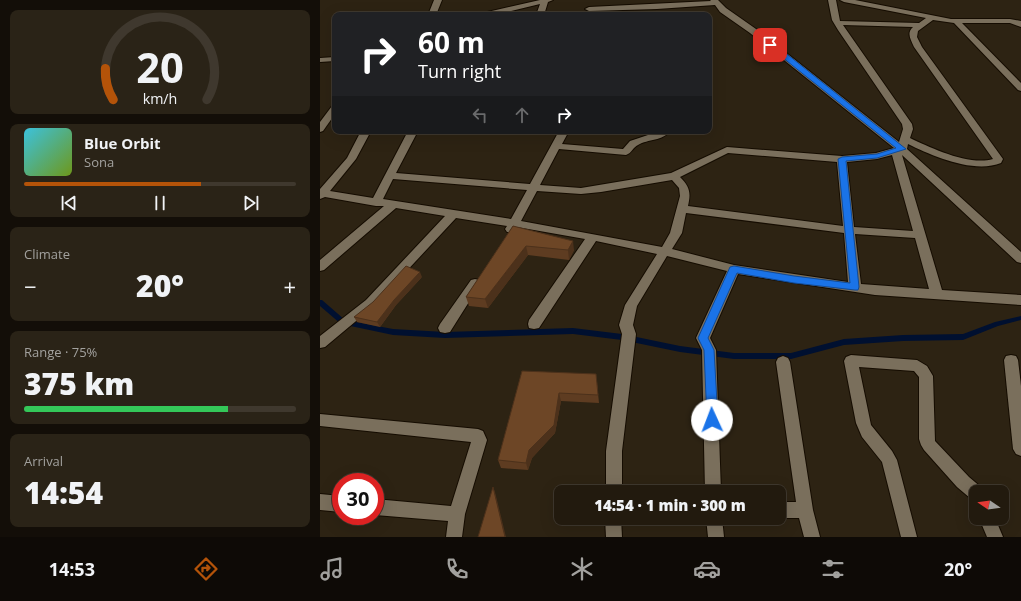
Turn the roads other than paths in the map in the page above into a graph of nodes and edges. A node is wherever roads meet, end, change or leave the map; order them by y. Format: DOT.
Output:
graph roads {
  1 [pos="438,0"];
  2 [pos="547,0"];
  3 [pos="589,0"];
  4 [pos="832,0"];
  5 [pos="844,0"];
  6 [pos="715,1"];
  7 [pos="870,2"];
  8 [pos="674,6"];
  9 [pos="433,12"];
  10 [pos="498,12"];
  11 [pos="541,12"];
  12 [pos="588,12"];
  13 [pos="676,12"];
  14 [pos="931,18"];
  15 [pos="956,21"];
  16 [pos="838,23"];
  17 [pos="919,25"];
  18 [pos="1021,26"];
  19 [pos="332,59"];
  20 [pos="320,60"];
  21 [pos="1021,88"];
  22 [pos="332,112"];
  23 [pos="320,129"];
  24 [pos="364,134"];
  25 [pos="411,134"];
  26 [pos="562,134"];
  27 [pos="663,134"];
  28 [pos="556,146"];
  29 [pos="901,146"];
  30 [pos="842,159"];
  31 [pos="390,176"];
  32 [pos="674,176"];
  33 [pos="535,188"];
  34 [pos="321,194"];
  35 [pos="376,203"];
  36 [pos="393,205"];
  37 [pos="683,209"];
  38 [pos="454,214"];
  39 [pos="515,223"];
  40 [pos="849,230"];
  41 [pos="920,234"];
  42 [pos="506,236"];
  43 [pos="594,237"];
  44 [pos="664,251"];
  45 [pos="1021,259"];
  46 [pos="320,268"];
  47 [pos="734,269"];
  48 [pos="480,276"];
  49 [pos="855,287"];
  50 [pos="937,294"];
  51 [pos="1021,300"];
  52 [pos="534,324"];
  53 [pos="445,328"];
  54 [pos="320,343"];
  55 [pos="1011,360"];
  56 [pos="783,362"];
  57 [pos="320,420"];
  58 [pos="1021,449"];
  59 [pos="614,485"];
  60 [pos="713,485"];
  61 [pos="969,487"];
  62 [pos="320,502"];
  63 [pos="332,503"];
  64 [pos="384,508"];
  65 [pos="786,510"];
  66 [pos="805,510"];
  67 [pos="457,514"];
  68 [pos="614,525"];
  69 [pos="715,525"];
  70 [pos="990,525"];
  71 [pos="454,537"];
  72 [pos="614,537"];
  73 [pos="716,537"];
  74 [pos="812,537"];
  75 [pos="909,537"];
  76 [pos="995,537"];
  1 -- 9 [label="street"];
  2 -- 10 [label="street"];
  2 -- 11 [label="street"];
  3 -- 12 [label="street"];
  4 -- 16 [label="street"];
  5 -- 7 [label="street"];
  6 -- 8 [label="street"];
  6 -- 29 [label="street"];
  7 -- 14 [label="street"];
  8 -- 12 [label="street"];
  8 -- 13 [label="street"];
  14 -- 15 [label="street"];
  14 -- 17 [label="street"];
  15 -- 18 [label="street"];
  15 -- 21 [label="street"];
  16 -- 17 [label="street"];
  16 -- 29 [label="street"];
  17 -- 29 [label="street"];
  19 -- 20 [label="street"];
  22 -- 23 [label="street"];
  24 -- 34 [label="street"];
  25 -- 31 [label="street"];
  26 -- 28 [label="street"];
  27 -- 28 [label="street"];
  28 -- 33 [label="street"];
  29 -- 30 [label="street"];
  29 -- 41 [label="street"];
  29 -- 45 [label="street"];
  30 -- 32 [label="street"];
  30 -- 40 [label="street"];
  31 -- 33 [label="street"];
  31 -- 35 [label="street"];
  32 -- 33 [label="street"];
  32 -- 37 [label="street"];
  33 -- 39 [label="street"];
  34 -- 35 [label="street"];
  35 -- 36 [label="street"];
  36 -- 38 [label="street"];
  36 -- 46 [label="street"];
  37 -- 40 [label="street"];
  37 -- 44 [label="street"];
  38 -- 39 [label="street"];
  38 -- 54 [label="street"];
  39 -- 42 [label="street"];
  39 -- 43 [label="street"];
  40 -- 41 [label="street"];
  40 -- 49 [label="street"];
  41 -- 50 [label="street"];
  43 -- 44 [label="street"];
  43 -- 52 [label="street"];
  44 -- 47 [label="street"];
  44 -- 59 [label="street"];
  47 -- 49 [label="street"];
  47 -- 60 [label="street"];
  48 -- 53 [label="street"];
  49 -- 50 [label="street"];
  50 -- 51 [label="street"];
  55 -- 58 [label="street"];
  56 -- 66 [label="street"];
  57 -- 67 [label="street"];
  61 -- 75 [label="street"];
  62 -- 63 [label="street"];
  64 -- 67 [label="street"];
  65 -- 66 [label="street"];
  66 -- 74 [label="street"];
  67 -- 71 [label="street"];
  68 -- 72 [label="street"];
  69 -- 73 [label="street"];
  70 -- 76 [label="street"];
}
